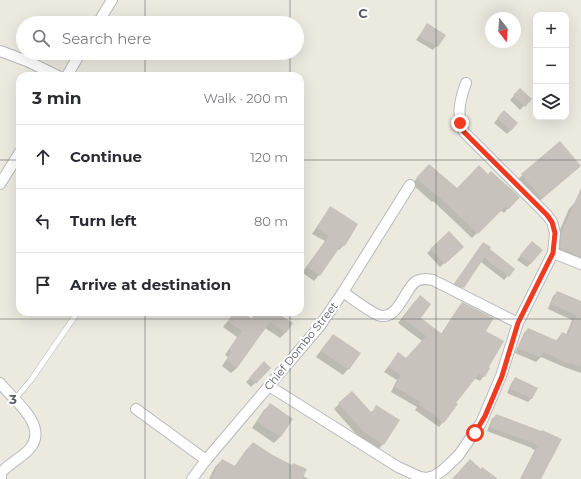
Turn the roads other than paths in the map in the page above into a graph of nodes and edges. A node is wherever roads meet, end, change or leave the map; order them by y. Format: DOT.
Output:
graph roads {
  1 [pos="112,0"];
  2 [pos="102,16"];
  3 [pos="0,51"];
  4 [pos="16,57"];
  5 [pos="24,60"];
  6 [pos="76,60"];
  7 [pos="50,72"];
  8 [pos="69,72"];
  9 [pos="466,83"];
  10 [pos="16,158"];
  11 [pos="0,184"];
  12 [pos="410,184"];
  13 [pos="553,253"];
  14 [pos="581,264"];
  15 [pos="343,292"];
  16 [pos="74,316"];
  17 [pos="518,323"];
  18 [pos="0,382"];
  19 [pos="269,386"];
  20 [pos="15,399"];
  21 [pos="136,409"];
  22 [pos="206,460"];
  23 [pos="1,479"];
  24 [pos="192,479"];
  1 -- 2 [label="street"];
  3 -- 4 [label="street"];
  5 -- 7 [label="street"];
  6 -- 8 [label="street"];
  9 -- 13 [label="street"];
  10 -- 11 [label="street"];
  12 -- 15 [label="street, Chief Dombo Street"];
  13 -- 14 [label="street"];
  13 -- 17 [label="street"];
  15 -- 17 [label="street"];
  15 -- 19 [label="street, Chief Dombo Street"];
  16 -- 20 [label="lane"];
  17 -- 19 [label="street"];
  18 -- 20 [label="street"];
  19 -- 22 [label="street, Chief Dombo Street"];
  20 -- 23 [label="street"];
  21 -- 22 [label="street"];
  22 -- 24 [label="street, Chief Dombo Street"];
}
